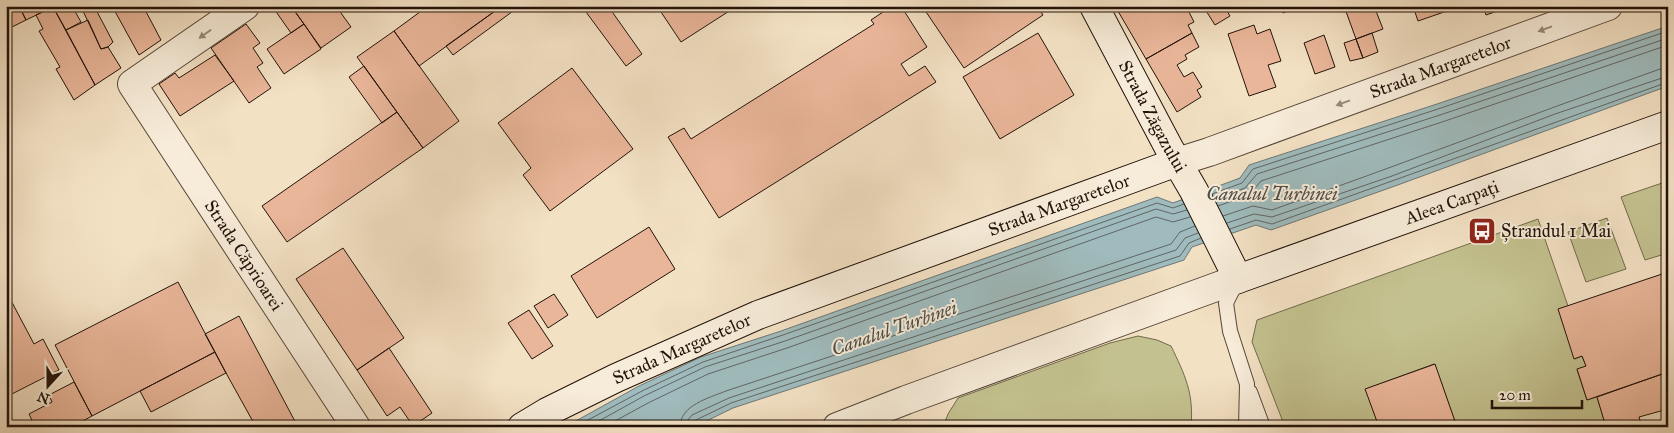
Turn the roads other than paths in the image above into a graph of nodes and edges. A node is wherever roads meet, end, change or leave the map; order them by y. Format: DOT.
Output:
graph roads {
  1 [pos="245,6"];
  2 [pos="1094,6"];
  3 [pos="1608,6"];
  4 [pos="1668,125"];
  5 [pos="1177,162"];
  6 [pos="1238,279"];
  7 [pos="1247,384"];
  8 [pos="356,427"];
  9 [pos="522,427"];
  10 [pos="837,427"];
  11 [pos="1246,427"];
  12 [pos="1263,427"];
  1 -- 8 [label="street, Strada Căprioarei, one-way"];
  2 -- 5 [label="street, Strada Zăgazului"];
  3 -- 5 [label="street, Strada Margaretelor, one-way"];
  4 -- 6 [label="street, Aleea Carpați"];
  5 -- 6 [label="street, Strada Zăgazului"];
  5 -- 9 [label="street, Strada Margaretelor"];
  6 -- 7 [label="lane"];
  6 -- 10 [label="street, Aleea Carpați"];
  7 -- 11 [label="lane"];
  7 -- 12 [label="lane"];
}
